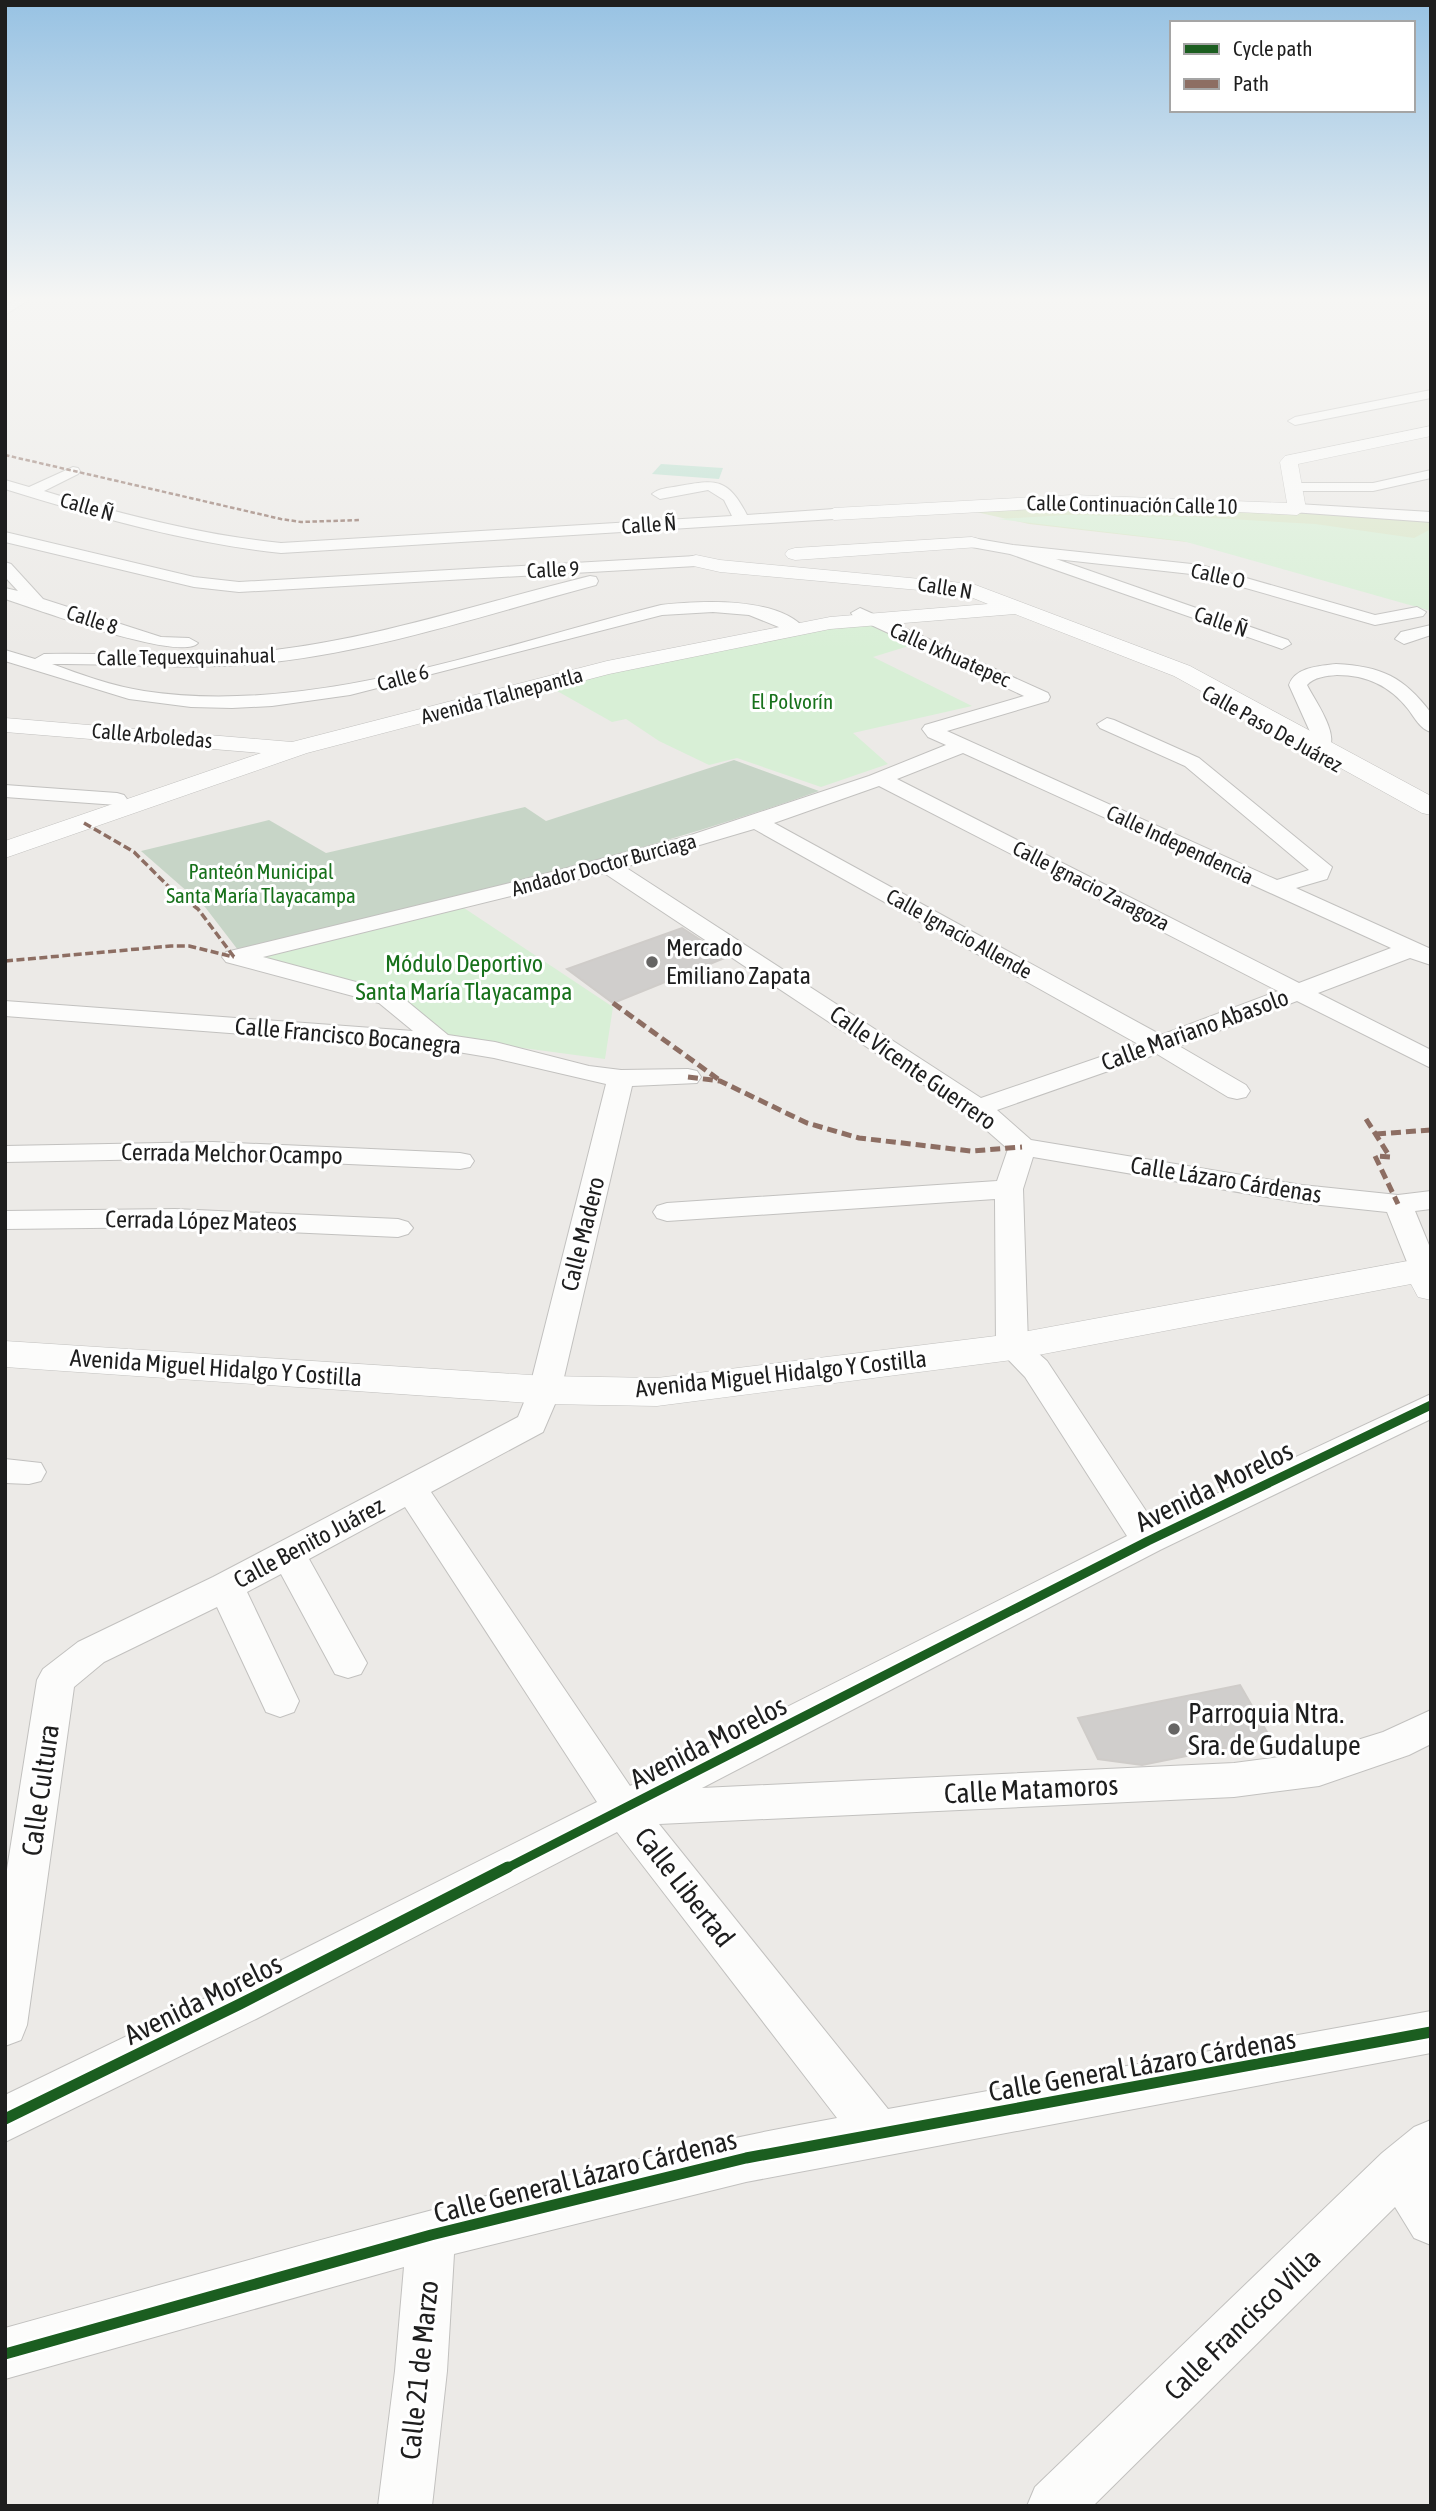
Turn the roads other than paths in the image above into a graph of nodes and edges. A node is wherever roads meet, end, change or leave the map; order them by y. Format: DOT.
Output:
graph roads {
  1 [pos="1319,416"];
  2 [pos="1295,421"];
  3 [pos="1431,431"];
  4 [pos="73,471"];
  5 [pos="1431,474"];
  6 [pos="5,484"];
  7 [pos="1292,487"];
  8 [pos="32,491"];
  9 [pos="660,494"];
  10 [pos="1297,509"];
  11 [pos="96,512"];
  12 [pos="834,514"];
  13 [pos="1431,517"];
  14 [pos="741,519"];
  15 [pos="5,537"];
  16 [pos="972,542"];
  17 [pos="1013,550"];
  18 [pos="696,561"];
  19 [pos="658,564"];
  20 [pos="5,567"];
  21 [pos="135,569"];
  22 [pos="5,593"];
  23 [pos="37,603"];
  24 [pos="1008,605"];
  25 [pos="1417,612"];
  26 [pos="866,616"];
  27 [pos="791,626"];
  28 [pos="1431,630"];
  29 [pos="388,634"];
  30 [pos="297,635"];
  31 [pos="207,642"];
  32 [pos="180,644"];
  33 [pos="1282,644"];
  34 [pos="1431,649"];
  35 [pos="14,657"];
  36 [pos="1182,671"];
  37 [pos="1107,723"];
  38 [pos="5,724"];
  39 [pos="1431,726"];
  40 [pos="932,729"];
  41 [pos="965,746"];
  42 [pos="1322,746"];
  43 [pos="286,747"];
  44 [pos="883,780"];
  45 [pos="5,790"];
  46 [pos="117,799"];
  47 [pos="1431,807"];
  48 [pos="1431,818"];
  49 [pos="758,823"];
  50 [pos="5,837"];
  51 [pos="5,850"];
  52 [pos="609,866"];
  53 [pos="1274,888"];
  54 [pos="1421,953"];
  55 [pos="1300,992"];
  56 [pos="5,1008"];
  57 [pos="440,1041"];
  58 [pos="1159,1045"];
  59 [pos="1431,1060"];
  60 [pos="688,1077"];
  61 [pos="621,1078"];
  62 [pos="1237,1091"];
  63 [pos="978,1108"];
  64 [pos="1022,1147"];
  65 [pos="5,1154"];
  66 [pos="460,1161"];
  67 [pos="1009,1189"];
  68 [pos="1431,1200"];
  69 [pos="1398,1204"];
  70 [pos="667,1212"];
  71 [pos="5,1220"];
  72 [pos="398,1228"];
  73 [pos="1428,1275"];
  74 [pos="1012,1347"];
  75 [pos="5,1353"];
  76 [pos="545,1390"];
  77 [pos="1431,1405"];
  78 [pos="411,1489"];
  79 [pos="1148,1541"];
  80 [pos="288,1554"];
  81 [pos="226,1587"];
  82 [pos="348,1663"];
  83 [pos="56,1680"];
  84 [pos="280,1701"];
  85 [pos="1431,1726"];
  86 [pos="624,1809"];
  87 [pos="5,2025"];
  88 [pos="1431,2032"];
  89 [pos="5,2119"];
  90 [pos="879,2135"];
  91 [pos="1415,2157"];
  92 [pos="1431,2221"];
  93 [pos="431,2235"];
  94 [pos="5,2354"];
  95 [pos="405,2506"];
  96 [pos="1054,2506"];
  1 -- 2 [label="street"];
  3 -- 7 [label="street"];
  4 -- 8 [label="street"];
  5 -- 7 [label="street"];
  6 -- 8 [label="street, Calle Ñ"];
  7 -- 10 [label="street"];
  8 -- 11 [label="street, Calle Ñ"];
  9 -- 14 [label="street"];
  10 -- 12 [label="street, Calle Continuación Calle 10"];
  10 -- 13 [label="street, Calle Continuación Calle 10"];
  11 -- 14 [label="street, Calle Ñ"];
  11 -- 21 [label="street"];
  12 -- 14 [label="street, Calle Ñ"];
  12 -- 16 [label="street, Calle Ñ"];
  15 -- 21 [label="street, Calle 9"];
  16 -- 17 [label="street, Calle Ñ"];
  16 -- 18 [label="street, Calle 9"];
  17 -- 25 [label="street, Calle O"];
  17 -- 33 [label="street, Calle Ñ"];
  18 -- 19 [label="street, Calle 9"];
  18 -- 24 [label="street, Calle N"];
  19 -- 21 [label="street, Calle 9"];
  19 -- 29 [label="street, Calle Tequexquinahual"];
  20 -- 23 [label="street"];
  22 -- 23 [label="street, Calle 8"];
  23 -- 32 [label="street, Calle 8"];
  24 -- 26 [label="street, Avenida Tlalnepantla"];
  24 -- 36 [label="street, Calle N"];
  26 -- 27 [label="street, Avenida Tlalnepantla"];
  26 -- 40 [label="street, Calle Ixhuatepec"];
  27 -- 35 [label="street, Calle 6"];
  27 -- 43 [label="street, Avenida Tlalnepantla"];
  28 -- 34 [label="street"];
  29 -- 30 [label="street, Calle Tequexquinahual"];
  29 -- 35 [label="street, Calle Tequexquinahual"];
  31 -- 32 [label="street, Calle Tequexquinahual"];
  36 -- 42 [label="street, Calle Paso De Juárez"];
  36 -- 48 [label="street, Calle Paso De Juárez"];
  37 -- 53 [label="street"];
  38 -- 43 [label="street, Calle Arboledas"];
  39 -- 42 [label="street"];
  40 -- 41 [label="street, Calle Independencia"];
  41 -- 44 [label="street, Andador Doctor Burciaga"];
  41 -- 53 [label="street, Calle Independencia"];
  42 -- 47 [label="street, Calle Paso De Juárez"];
  43 -- 46 [label="street, Avenida Tlalnepantla"];
  43 -- 51 [label="street, Avenida Tlalnepantla"];
  44 -- 49 [label="street, Andador Doctor Burciaga"];
  44 -- 55 [label="street, Calle Ignacio Zaragoza"];
  45 -- 46 [label="street"];
  46 -- 50 [label="street, Avenida Tlalnepantla"];
  49 -- 52 [label="street, Andador Doctor Burciaga"];
  49 -- 58 [label="street, Calle Ignacio Allende"];
  52 -- 57 [label="street, Andador Doctor Burciaga"];
  52 -- 63 [label="street, Calle Vicente Guerrero"];
  53 -- 54 [label="street, Calle Independencia"];
  54 -- 55 [label="street, Calle Mariano Abasolo"];
  55 -- 58 [label="street, Calle Mariano Abasolo"];
  55 -- 59 [label="street, Calle Ignacio Zaragoza"];
  56 -- 57 [label="street, Calle Francisco Bocanegra"];
  57 -- 61 [label="street, Calle Francisco Bocanegra"];
  58 -- 62 [label="street, Calle Ignacio Allende"];
  58 -- 63 [label="street, Calle Mariano Abasolo"];
  60 -- 61 [label="street, Calle Francisco Bocanegra"];
  61 -- 76 [label="street, Calle Madero"];
  63 -- 64 [label="street, Calle Vicente Guerrero"];
  64 -- 67 [label="street, Calle Vicente Guerrero"];
  64 -- 69 [label="street, Calle Lázaro Cárdenas"];
  65 -- 66 [label="street, Cerrada Melchor Ocampo"];
  67 -- 70 [label="street"];
  67 -- 74 [label="street, Calle Vicente Guerrero"];
  68 -- 69 [label="street, Calle Lázaro Cárdenas"];
  69 -- 73 [label="street"];
  71 -- 72 [label="street, Cerrada López Mateos"];
  73 -- 74 [label="street, Avenida Miguel Hidalgo Y Costilla"];
  74 -- 76 [label="street, Avenida Miguel Hidalgo Y Costilla"];
  74 -- 79 [label="street"];
  75 -- 76 [label="street, Avenida Miguel Hidalgo Y Costilla"];
  76 -- 78 [label="street, Calle Benito Juárez"];
  77 -- 79 [label="street, Avenida Morelos"];
  78 -- 80 [label="street, Calle Benito Juárez"];
  78 -- 86 [label="street, Calle Libertad"];
  79 -- 86 [label="street, Avenida Morelos"];
  80 -- 81 [label="street, Calle Benito Juárez"];
  80 -- 82 [label="street"];
  81 -- 83 [label="street, Calle Benito Juárez"];
  81 -- 84 [label="street"];
  83 -- 87 [label="street, Calle Cultura"];
  85 -- 86 [label="street, Calle Matamoros"];
  86 -- 89 [label="street, Avenida Morelos"];
  86 -- 90 [label="street, Calle Libertad"];
  88 -- 90 [label="street, Calle General Lázaro Cárdenas"];
  90 -- 93 [label="street, Calle General Lázaro Cárdenas"];
  91 -- 92 [label="street"];
  91 -- 96 [label="street, Calle Francisco Villa"];
  93 -- 94 [label="street, Calle General Lázaro Cárdenas"];
  93 -- 95 [label="street, Calle 21 de Marzo"];
}
